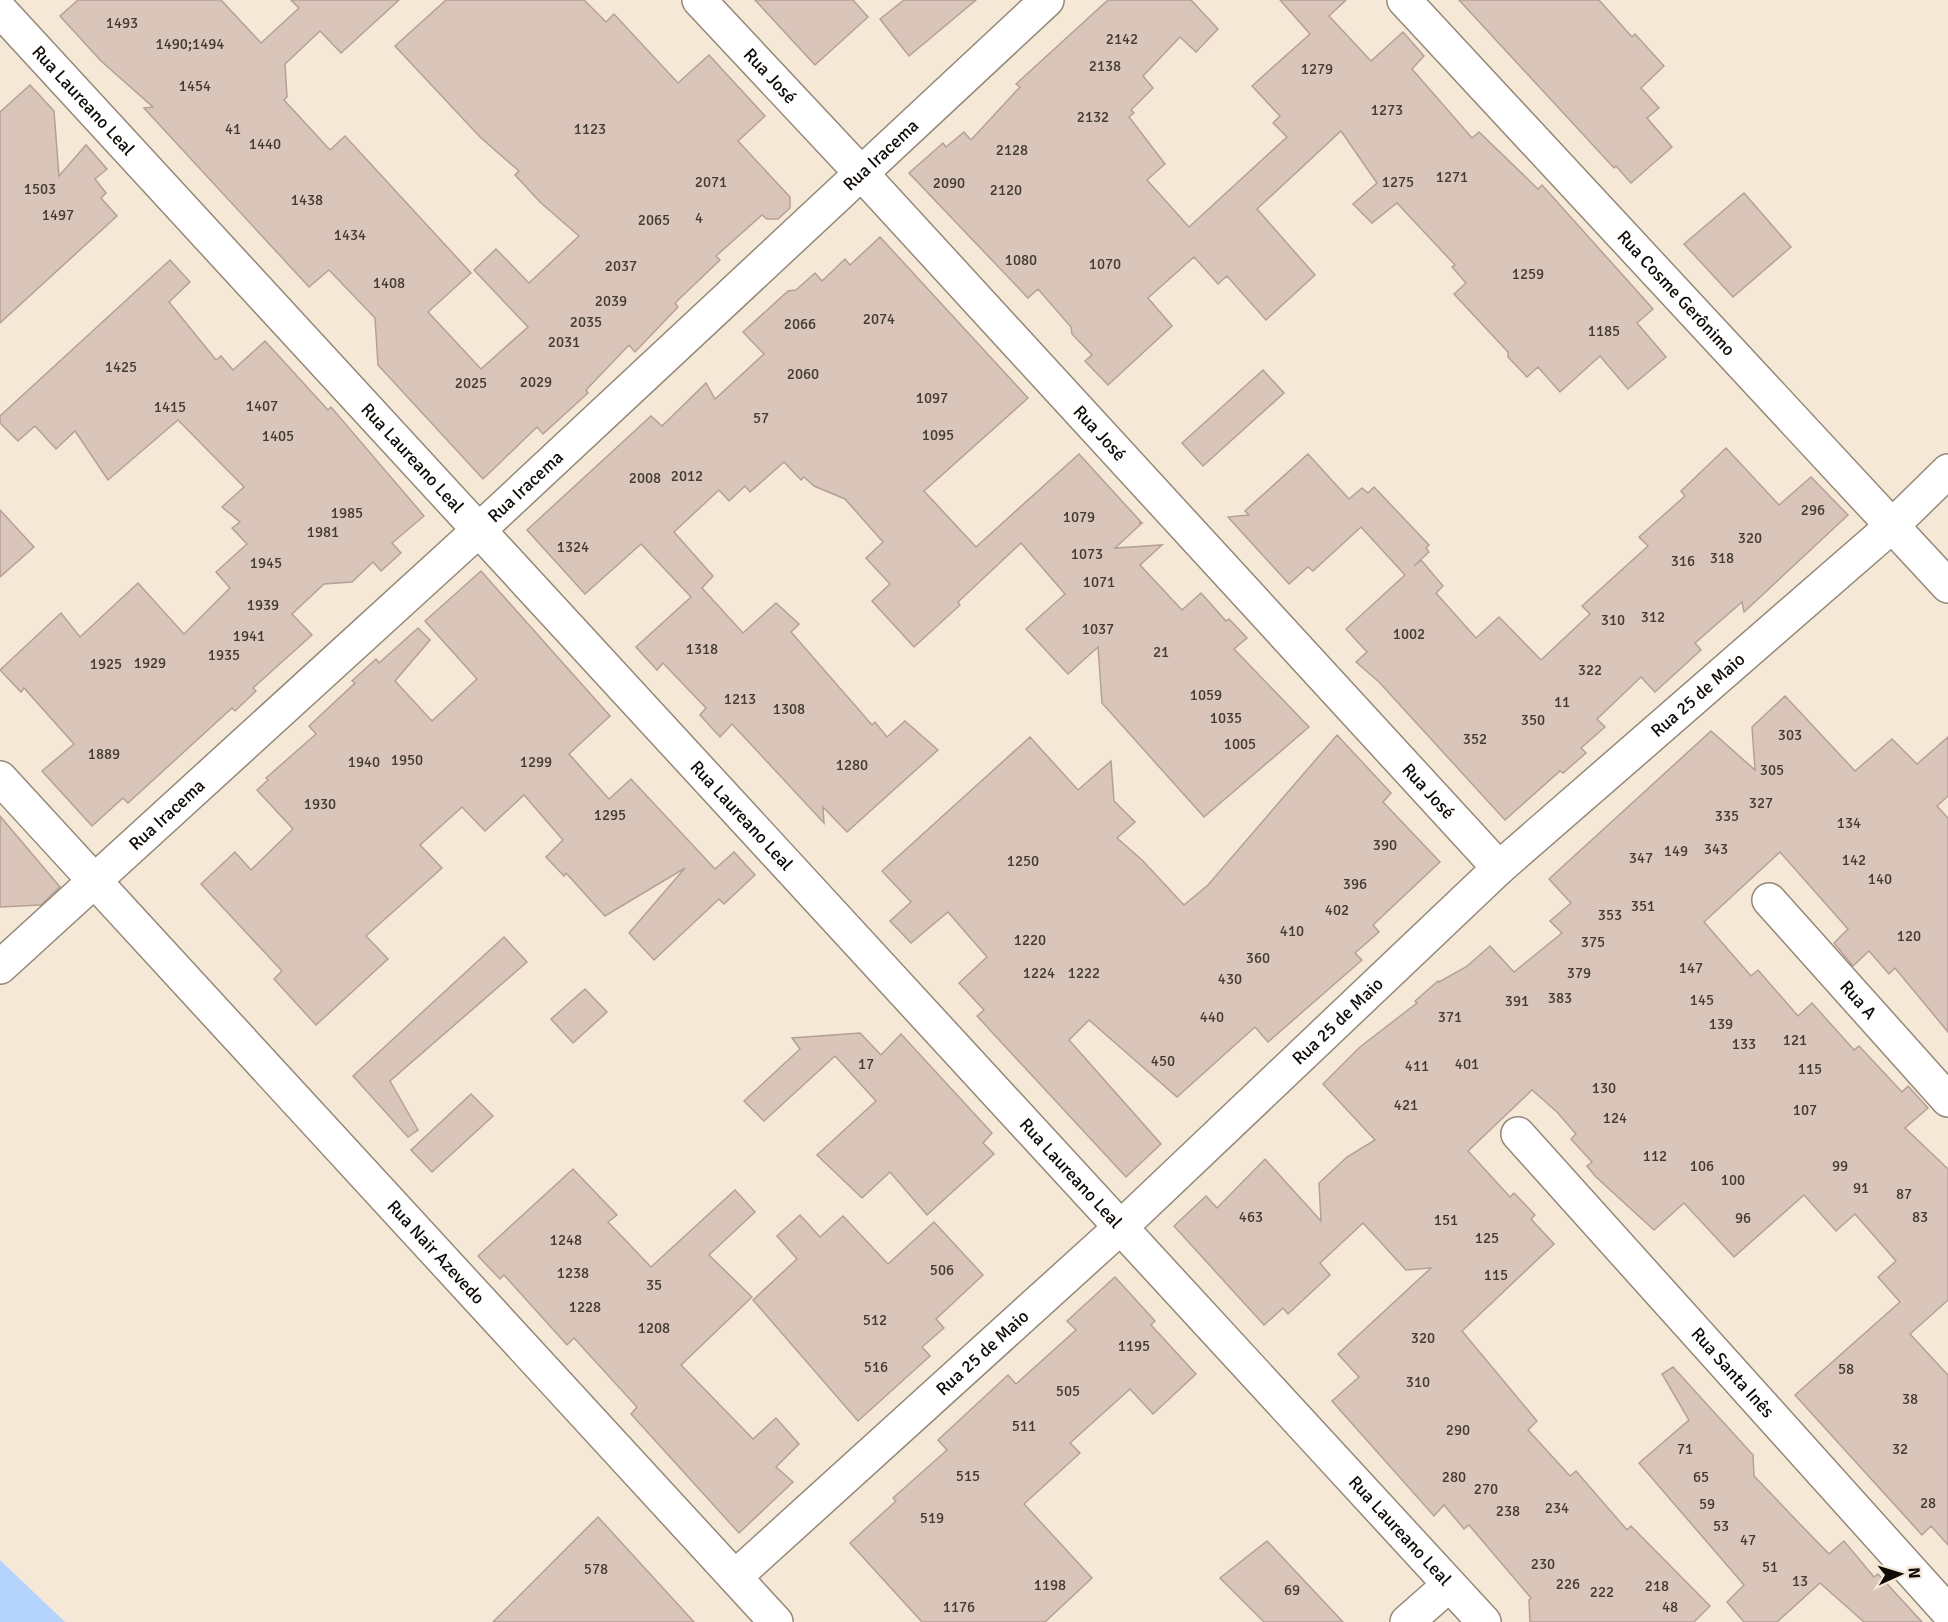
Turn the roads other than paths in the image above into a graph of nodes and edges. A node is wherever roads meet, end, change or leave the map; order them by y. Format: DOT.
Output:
graph roads {
  1 [pos="699,0"];
  2 [pos="1047,0"];
  3 [pos="1404,0"];
  4 [pos="0,10"];
  5 [pos="861,173"];
  6 [pos="1948,471"];
  7 [pos="1892,526"];
  8 [pos="480,529"];
  9 [pos="1948,586"];
  10 [pos="0,778"];
  11 [pos="1498,868"];
  12 [pos="96,881"];
  13 [pos="1769,900"];
  14 [pos="0,967"];
  15 [pos="1948,1100"];
  16 [pos="1518,1134"];
  17 [pos="1122,1226"];
  18 [pos="735,1577"];
  19 [pos="1449,1585"];
  20 [pos="1948,1612"];
  21 [pos="776,1622"];
  22 [pos="1407,1622"];
  23 [pos="1484,1622"];
  1 -- 5 [label="street, Rua José"];
  2 -- 5 [label="street, Rua Iracema"];
  3 -- 7 [label="street, Rua Cosme Gerônimo"];
  4 -- 8 [label="street, Rua Laureano Leal"];
  5 -- 8 [label="street, Rua Iracema"];
  5 -- 11 [label="street, Rua José"];
  6 -- 7 [label="street, Rua 25 de Maio"];
  7 -- 9 [label="street, Rua Cosme Gerônimo"];
  7 -- 11 [label="street, Rua 25 de Maio"];
  8 -- 12 [label="street, Rua Iracema"];
  8 -- 17 [label="street, Rua Laureano Leal"];
  10 -- 12 [label="street, Rua Nair Azevedo"];
  11 -- 17 [label="street, Rua 25 de Maio"];
  12 -- 14 [label="street, Rua Iracema"];
  12 -- 18 [label="street, Rua Nair Azevedo"];
  13 -- 15 [label="street, Rua A"];
  16 -- 20 [label="street, Rua Santa Inês"];
  17 -- 18 [label="street, Rua 25 de Maio"];
  17 -- 19 [label="street, Rua Laureano Leal"];
  18 -- 21 [label="street, Rua Nair Azevedo"];
  19 -- 22 [label="street"];
  19 -- 23 [label="street, Rua Laureano Leal"];
}
